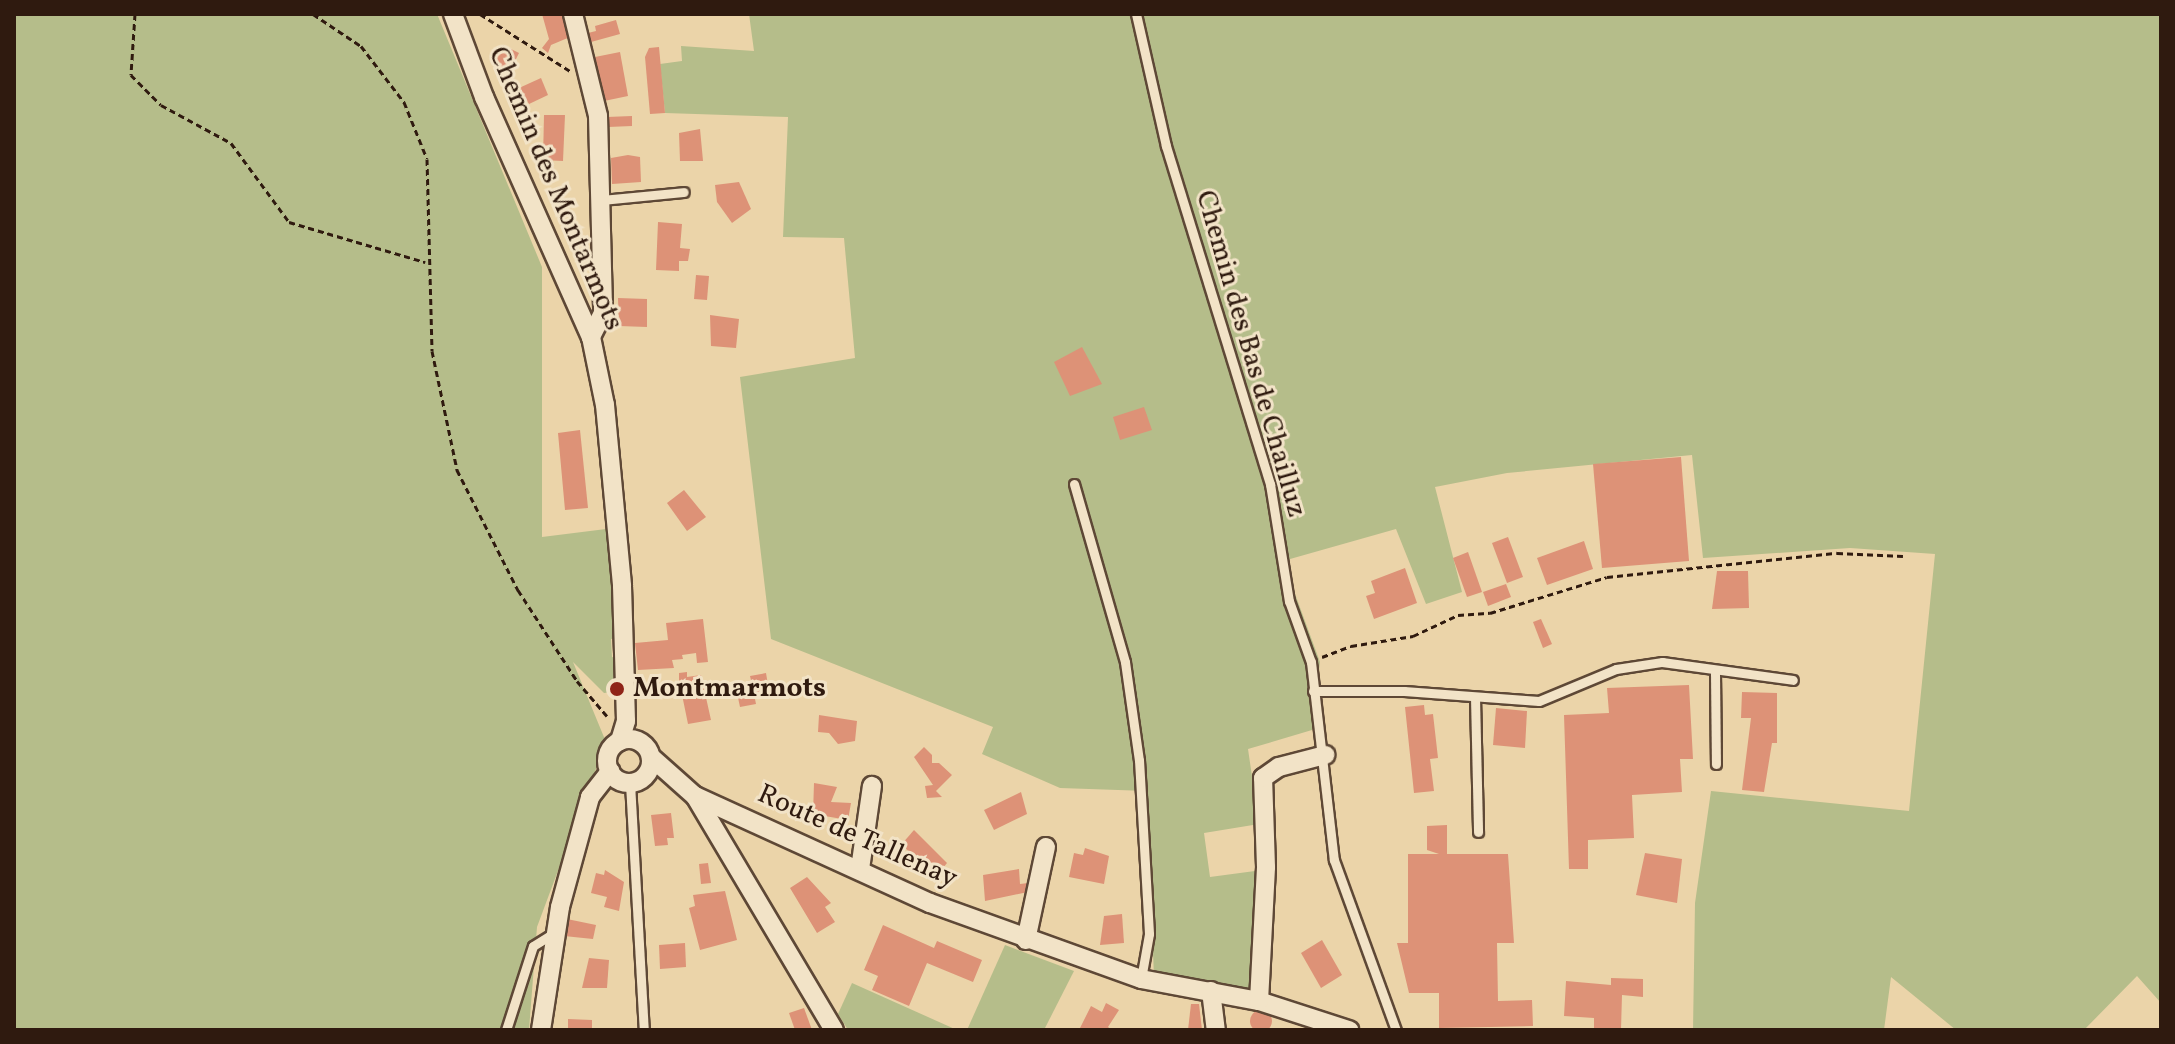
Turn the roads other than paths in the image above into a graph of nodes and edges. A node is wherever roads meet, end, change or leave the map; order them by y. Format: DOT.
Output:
graph roads {
  1 [pos="453,14"];
  2 [pos="573,14"];
  3 [pos="1136,14"];
  4 [pos="684,192"];
  5 [pos="601,200"];
  6 [pos="591,337"];
  7 [pos="1074,484"];
  8 [pos="1715,673"];
  9 [pos="1793,680"];
  10 [pos="1313,691"];
  11 [pos="1475,697"];
  12 [pos="627,740"];
  13 [pos="1325,755"];
  14 [pos="1716,764"];
  15 [pos="610,771"];
  16 [pos="643,771"];
  17 [pos="872,786"];
  18 [pos="695,796"];
  19 [pos="1478,832"];
  20 [pos="1046,847"];
  21 [pos="860,869"];
  22 [pos="554,933"];
  23 [pos="1026,940"];
  24 [pos="1141,979"];
  25 [pos="1211,991"];
  26 [pos="1259,1001"];
  27 [pos="506,1030"];
  28 [pos="541,1030"];
  29 [pos="644,1030"];
  30 [pos="834,1030"];
  31 [pos="1216,1030"];
  32 [pos="1349,1030"];
  33 [pos="1396,1030"];
  1 -- 6 [label="street, Chemin des Montarmots"];
  2 -- 5 [label="street"];
  3 -- 10 [label="lane, Chemin des Bas de Chailluz"];
  4 -- 5 [label="lane"];
  5 -- 6 [label="street"];
  6 -- 12 [label="street, Chemin des Montarmots"];
  7 -- 24 [label="lane"];
  8 -- 9 [label="lane"];
  8 -- 11 [label="lane"];
  8 -- 14 [label="lane"];
  10 -- 11 [label="lane"];
  10 -- 13 [label="lane, Chemin des Bas de Chailluz"];
  11 -- 19 [label="lane"];
  12 -- 15 [label="street"];
  12 -- 16 [label="street, Chemin des Montarmots"];
  13 -- 26 [label="street"];
  13 -- 33 [label="lane, Chemin des Bas de Chailluz"];
  15 -- 16 [label="street"];
  15 -- 22 [label="street"];
  16 -- 18 [label="street, Route de Tallenay"];
  16 -- 29 [label="lane"];
  17 -- 21 [label="street"];
  18 -- 21 [label="street, Route de Tallenay"];
  18 -- 30 [label="street"];
  20 -- 23 [label="street"];
  21 -- 23 [label="street, Route de Tallenay"];
  22 -- 27 [label="lane"];
  22 -- 28 [label="street"];
  23 -- 24 [label="street, Route de Tallenay"];
  24 -- 25 [label="street, Route de Tallenay"];
  25 -- 26 [label="street, Route de Tallenay"];
  25 -- 31 [label="street"];
  26 -- 32 [label="street, Route de Tallenay"];
}
